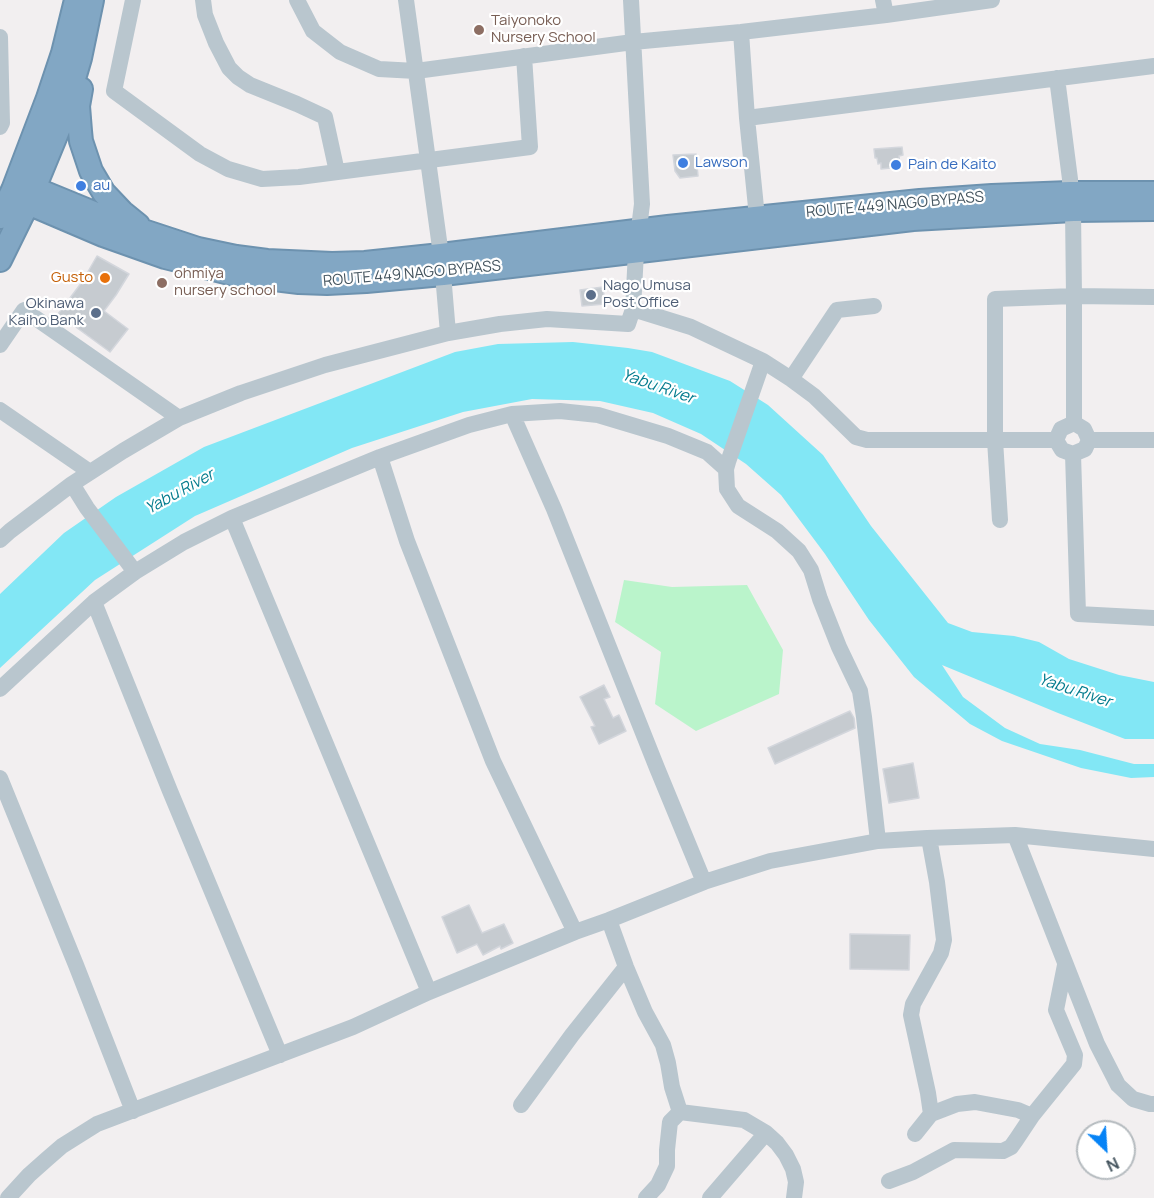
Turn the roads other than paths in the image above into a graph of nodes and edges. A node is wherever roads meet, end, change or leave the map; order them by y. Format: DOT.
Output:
graph roads {
  1 [pos="76,0"];
  2 [pos="92,0"];
  3 [pos="133,0"];
  4 [pos="202,0"];
  5 [pos="297,0"];
  6 [pos="406,0"];
  7 [pos="631,0"];
  8 [pos="992,0"];
  9 [pos="884,7"];
  10 [pos="741,32"];
  11 [pos="0,37"];
  12 [pos="633,42"];
  13 [pos="524,56"];
  14 [pos="80,58"];
  15 [pos="1154,66"];
  16 [pos="416,71"];
  17 [pos="1057,78"];
  18 [pos="747,118"];
  19 [pos="0,127"];
  20 [pos="428,160"];
  21 [pos="337,172"];
  22 [pos="19,192"];
  23 [pos="1154,193"];
  24 [pos="1072,201"];
  25 [pos="1154,209"];
  26 [pos="0,217"];
  27 [pos="757,218"];
  28 [pos="151,234"];
  29 [pos="638,241"];
  30 [pos="0,260"];
  31 [pos="442,265"];
  32 [pos="1074,296"];
  33 [pos="1154,297"];
  34 [pos="874,306"];
  35 [pos="633,309"];
  36 [pos="448,333"];
  37 [pos="0,345"];
  38 [pos="763,361"];
  39 [pos="791,379"];
  40 [pos="0,410"];
  41 [pos="512,414"];
  42 [pos="179,418"];
  43 [pos="1074,423"];
  44 [pos="994,440"];
  45 [pos="1056,440"];
  46 [pos="1089,440"];
  47 [pos="1154,440"];
  48 [pos="1073,454"];
  49 [pos="380,457"];
  50 [pos="727,466"];
  51 [pos="90,472"];
  52 [pos="72,484"];
  53 [pos="231,518"];
  54 [pos="1000,520"];
  55 [pos="3,532"];
  56 [pos="132,569"];
  57 [pos="94,603"];
  58 [pos="1154,618"];
  59 [pos="0,689"];
  60 [pos="0,778"];
  61 [pos="1015,835"];
  62 [pos="929,838"];
  63 [pos="878,842"];
  64 [pos="1154,849"];
  65 [pos="704,882"];
  66 [pos="609,920"];
  67 [pos="575,932"];
  68 [pos="1065,965"];
  69 [pos="626,967"];
  70 [pos="429,992"];
  71 [pos="280,1055"];
  72 [pos="1154,1104"];
  73 [pos="521,1105"];
  74 [pos="133,1111"];
  75 [pos="680,1112"];
  76 [pos="931,1114"];
  77 [pos="1032,1116"];
  78 [pos="766,1132"];
  79 [pos="915,1134"];
  80 [pos="889,1181"];
  81 [pos="8,1198"];
  82 [pos="646,1198"];
  83 [pos="710,1198"];
  84 [pos="794,1198"];
  1 -- 22 [label="highway"];
  2 -- 14 [label="highway"];
  3 -- 21 [label="street"];
  4 -- 21 [label="street"];
  5 -- 16 [label="street"];
  6 -- 16 [label="street"];
  7 -- 12 [label="street"];
  8 -- 9 [label="street"];
  9 -- 10 [label="street"];
  10 -- 12 [label="street"];
  10 -- 18 [label="street"];
  11 -- 19 [label="street"];
  12 -- 13 [label="street"];
  12 -- 29 [label="street"];
  13 -- 16 [label="street"];
  13 -- 20 [label="street"];
  14 -- 22 [label="highway"];
  14 -- 28 [label="highway"];
  15 -- 17 [label="street"];
  16 -- 20 [label="street"];
  17 -- 18 [label="street"];
  17 -- 24 [label="street"];
  18 -- 27 [label="street"];
  20 -- 21 [label="street"];
  20 -- 31 [label="street"];
  22 -- 26 [label="highway"];
  22 -- 28 [label="highway, ROUTE 449 NAGO BYPASS"];
  22 -- 30 [label="highway"];
  22 -- 31 [label="highway, ROUTE 449 NAGO BYPASS"];
  23 -- 24 [label="highway, ROUTE 449 NAGO BYPASS"];
  24 -- 25 [label="highway, ROUTE 449 NAGO BYPASS"];
  24 -- 27 [label="highway, ROUTE 449 NAGO BYPASS"];
  24 -- 29 [label="highway, ROUTE 449 NAGO BYPASS"];
  24 -- 32 [label="street"];
  27 -- 29 [label="highway, ROUTE 449 NAGO BYPASS"];
  28 -- 31 [label="highway, ROUTE 449 NAGO BYPASS"];
  29 -- 31 [label="highway, ROUTE 449 NAGO BYPASS"];
  29 -- 35 [label="street"];
  31 -- 36 [label="street"];
  32 -- 33 [label="street"];
  32 -- 43 [label="street"];
  32 -- 44 [label="street"];
  34 -- 39 [label="street"];
  35 -- 36 [label="street"];
  35 -- 38 [label="street"];
  36 -- 42 [label="street"];
  37 -- 42 [label="street"];
  38 -- 39 [label="street"];
  38 -- 50 [label="street"];
  39 -- 44 [label="street"];
  40 -- 51 [label="street"];
  41 -- 49 [label="street"];
  41 -- 50 [label="street"];
  41 -- 65 [label="street"];
  42 -- 51 [label="street"];
  43 -- 45 [label="street"];
  43 -- 46 [label="street"];
  44 -- 45 [label="street"];
  44 -- 54 [label="street"];
  45 -- 48 [label="street"];
  46 -- 47 [label="street"];
  46 -- 48 [label="street"];
  48 -- 58 [label="street"];
  49 -- 53 [label="street"];
  49 -- 67 [label="street"];
  50 -- 63 [label="street"];
  51 -- 52 [label="street"];
  52 -- 55 [label="street"];
  52 -- 56 [label="street"];
  53 -- 56 [label="street"];
  53 -- 70 [label="street"];
  56 -- 57 [label="street"];
  57 -- 59 [label="street"];
  57 -- 71 [label="street"];
  60 -- 74 [label="street"];
  61 -- 62 [label="street"];
  61 -- 64 [label="street"];
  61 -- 68 [label="street"];
  62 -- 63 [label="street"];
  62 -- 76 [label="street"];
  63 -- 65 [label="street"];
  65 -- 66 [label="street"];
  66 -- 67 [label="street"];
  66 -- 69 [label="street"];
  67 -- 70 [label="street"];
  68 -- 72 [label="street"];
  68 -- 77 [label="street"];
  69 -- 73 [label="street"];
  69 -- 75 [label="street"];
  70 -- 71 [label="street"];
  71 -- 74 [label="street"];
  74 -- 81 [label="street"];
  75 -- 78 [label="street"];
  75 -- 82 [label="street"];
  76 -- 77 [label="street"];
  76 -- 79 [label="street"];
  77 -- 80 [label="street"];
  78 -- 83 [label="street"];
  78 -- 84 [label="street"];
}
